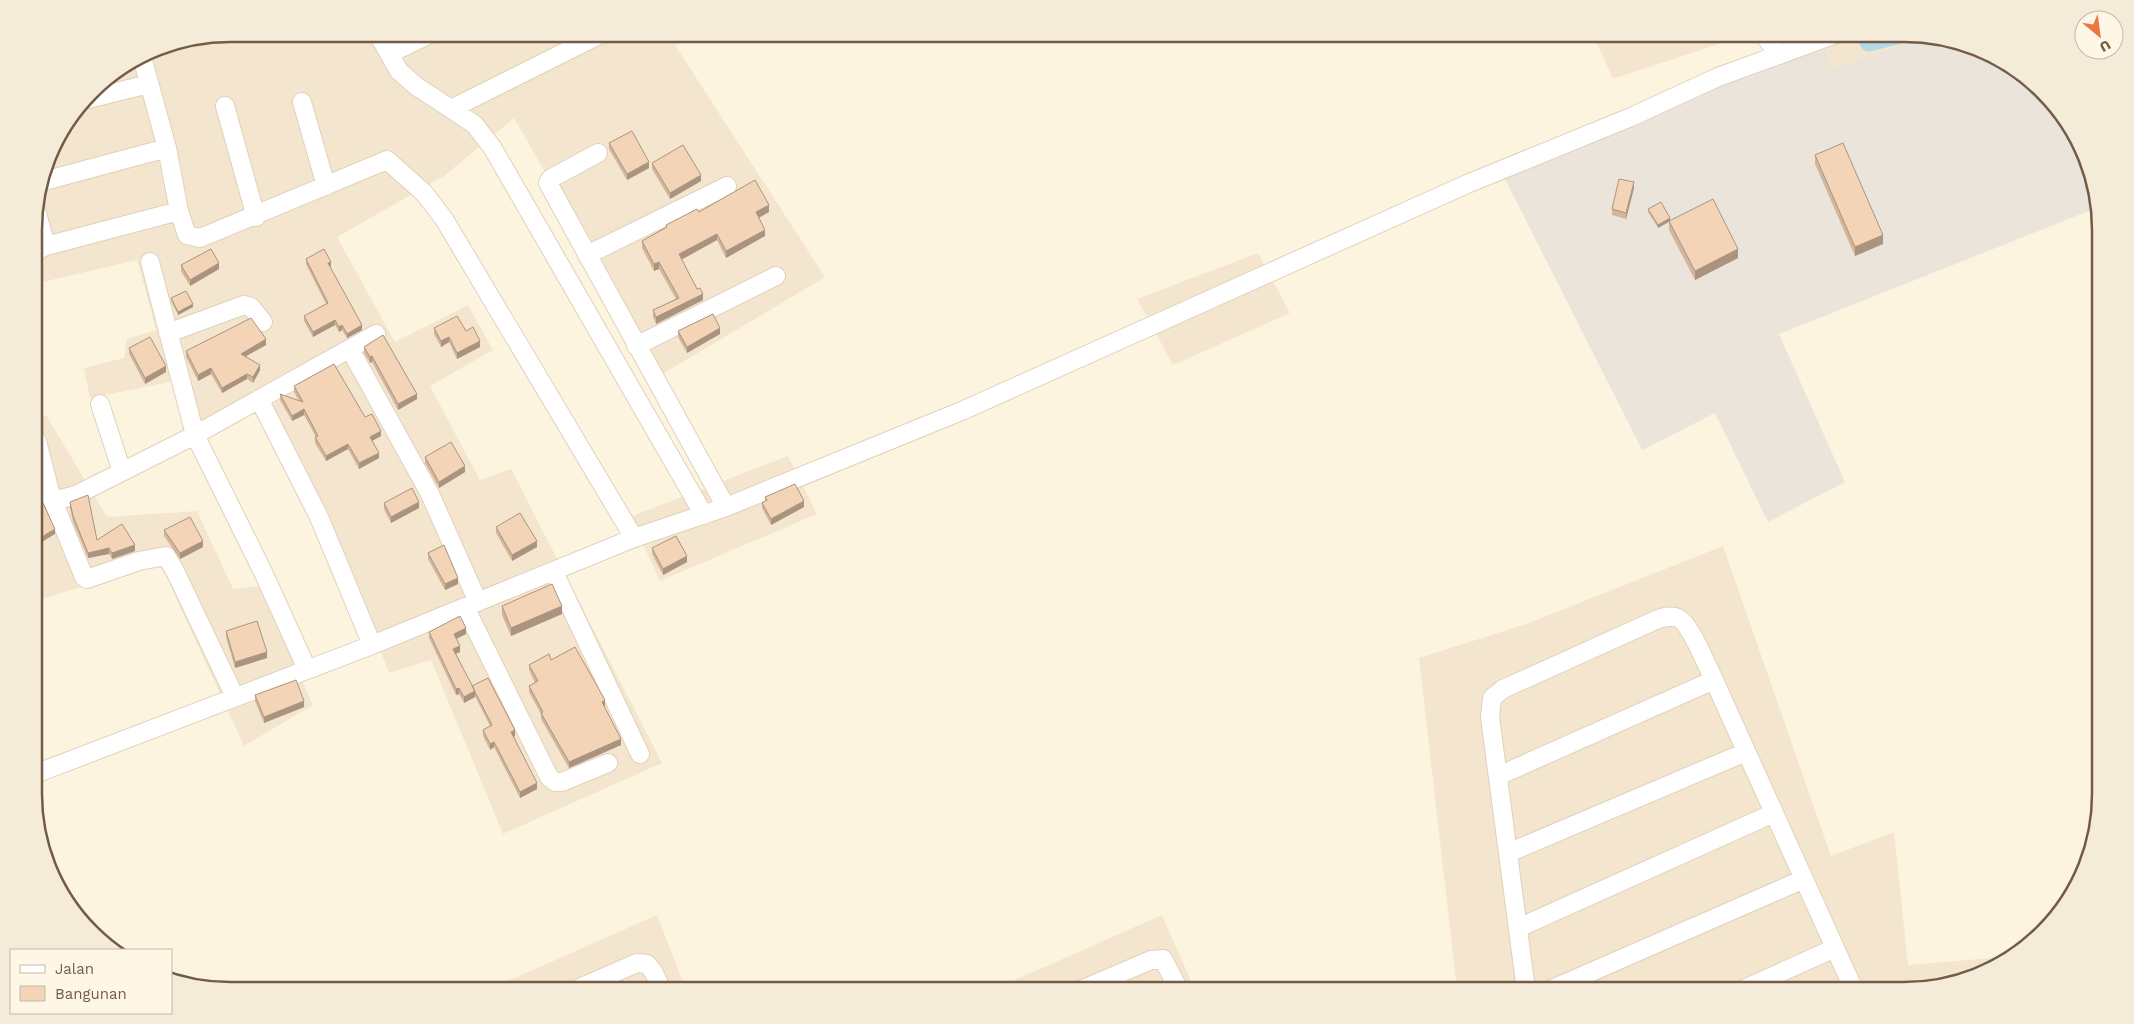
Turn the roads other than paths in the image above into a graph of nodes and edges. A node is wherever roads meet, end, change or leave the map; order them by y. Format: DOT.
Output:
graph roads {
  1 [pos="382,42"];
  2 [pos="414,42"];
  3 [pos="585,42"];
  4 [pos="1769,42"];
  5 [pos="1814,42"];
  6 [pos="389,54"];
  7 [pos="1779,55"];
  8 [pos="144,64"];
  9 [pos="149,84"];
  10 [pos="100,96"];
  11 [pos="302,102"];
  12 [pos="225,106"];
  13 [pos="453,108"];
  14 [pos="167,148"];
  15 [pos="598,153"];
  16 [pos="50,179"];
  17 [pos="326,186"];
  18 [pos="727,186"];
  19 [pos="179,211"];
  20 [pos="256,216"];
  21 [pos="42,248"];
  22 [pos="587,256"];
  23 [pos="150,262"];
  24 [pos="776,276"];
  25 [pos="263,322"];
  26 [pos="168,333"];
  27 [pos="376,334"];
  28 [pos="636,346"];
  29 [pos="350,349"];
  30 [pos="259,399"];
  31 [pos="100,404"];
  32 [pos="195,435"];
  33 [pos="122,472"];
  34 [pos="43,495"];
  35 [pos="726,506"];
  36 [pos="704,514"];
  37 [pos="634,538"];
  38 [pos="554,572"];
  39 [pos="472,605"];
  40 [pos="372,645"];
  41 [pos="307,669"];
  42 [pos="1714,680"];
  43 [pos="235,697"];
  44 [pos="1746,752"];
  45 [pos="640,754"];
  46 [pos="608,763"];
  47 [pos="42,771"];
  48 [pos="1498,776"];
  49 [pos="1774,813"];
  50 [pos="1508,854"];
  51 [pos="1804,879"];
  52 [pos="1518,928"];
  53 [pos="1835,948"];
  54 [pos="593,982"];
  55 [pos="658,982"];
  56 [pos="1105,982"];
  57 [pos="1175,982"];
  58 [pos="1525,982"];
  59 [pos="1568,982"];
  60 [pos="1760,982"];
  61 [pos="1850,982"];
  1 -- 6 [label="street"];
  2 -- 6 [label="street"];
  3 -- 13 [label="street"];
  4 -- 7 [label="street"];
  5 -- 7 [label="street"];
  6 -- 13 [label="street"];
  7 -- 35 [label="street"];
  8 -- 9 [label="street"];
  9 -- 10 [label="street"];
  9 -- 14 [label="street"];
  11 -- 17 [label="street"];
  12 -- 20 [label="street"];
  13 -- 36 [label="street"];
  14 -- 16 [label="street"];
  14 -- 19 [label="street"];
  15 -- 22 [label="street"];
  17 -- 20 [label="street"];
  17 -- 37 [label="street"];
  18 -- 22 [label="street"];
  19 -- 20 [label="street"];
  19 -- 21 [label="street"];
  22 -- 28 [label="street"];
  23 -- 26 [label="street"];
  24 -- 28 [label="street"];
  25 -- 26 [label="street"];
  26 -- 32 [label="street"];
  27 -- 29 [label="street"];
  28 -- 35 [label="street"];
  29 -- 30 [label="street"];
  29 -- 39 [label="street"];
  30 -- 32 [label="street"];
  30 -- 40 [label="street"];
  31 -- 33 [label="street"];
  32 -- 33 [label="street"];
  32 -- 41 [label="street"];
  33 -- 34 [label="street"];
  34 -- 43 [label="street"];
  35 -- 36 [label="street"];
  36 -- 37 [label="street"];
  37 -- 38 [label="street"];
  38 -- 39 [label="street"];
  38 -- 45 [label="street"];
  39 -- 40 [label="street"];
  39 -- 46 [label="street"];
  40 -- 41 [label="street"];
  41 -- 43 [label="street"];
  42 -- 44 [label="street"];
  42 -- 48 [label="street"];
  42 -- 48 [label="street"];
  43 -- 47 [label="street"];
  44 -- 49 [label="street"];
  44 -- 50 [label="street"];
  48 -- 50 [label="street"];
  49 -- 51 [label="street"];
  49 -- 52 [label="street"];
  50 -- 52 [label="street"];
  51 -- 53 [label="street"];
  51 -- 59 [label="street"];
  52 -- 58 [label="street"];
  53 -- 60 [label="street"];
  53 -- 61 [label="street"];
  54 -- 55 [label="street"];
  56 -- 57 [label="street"];
}
